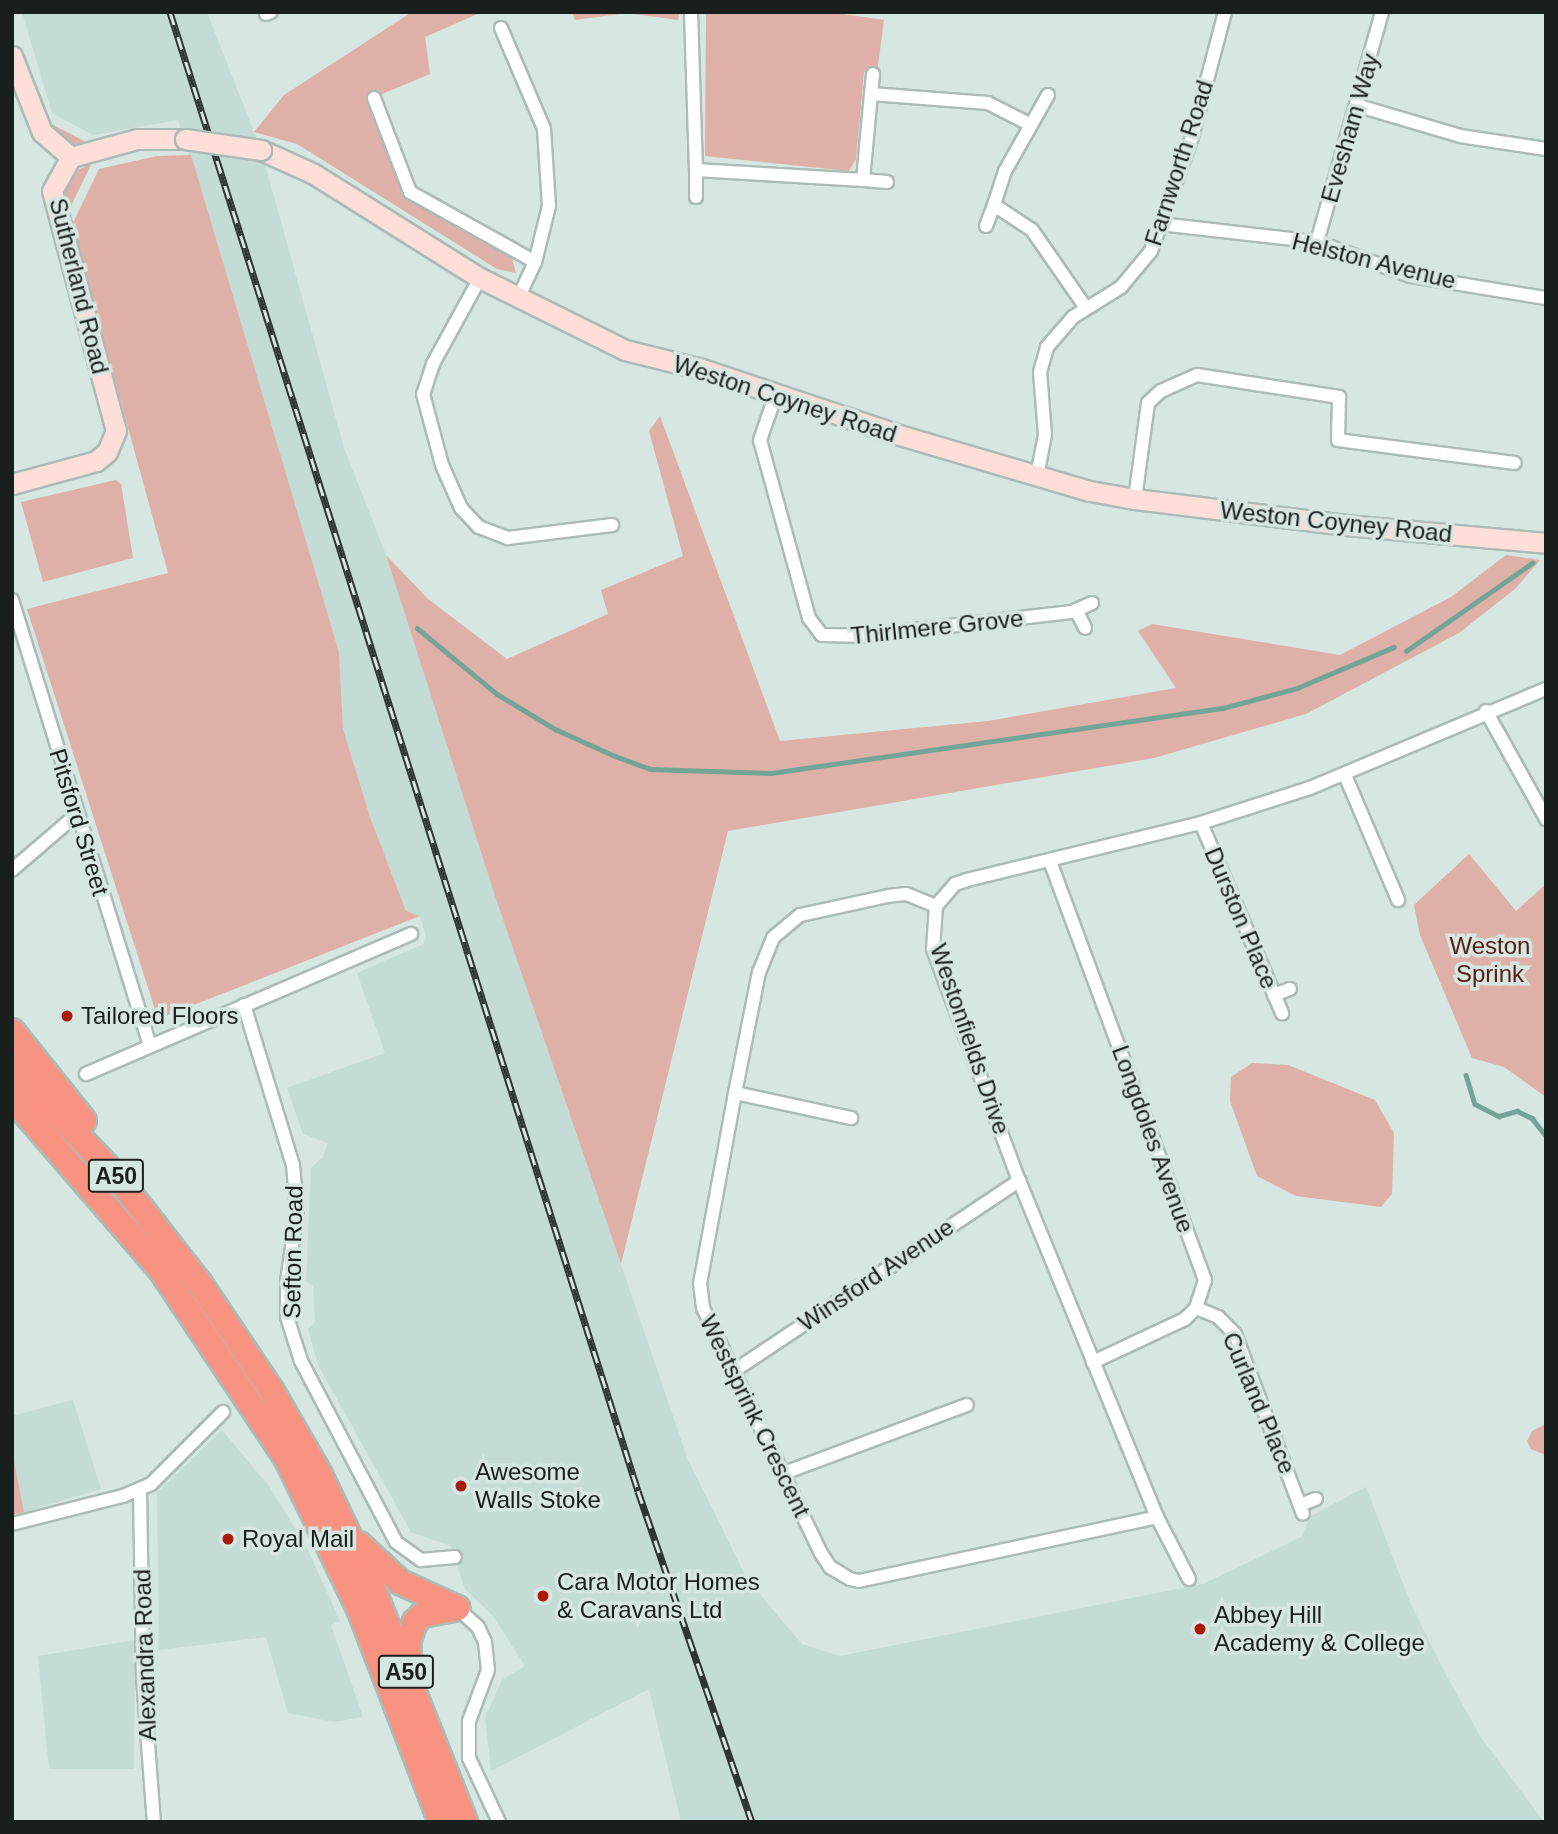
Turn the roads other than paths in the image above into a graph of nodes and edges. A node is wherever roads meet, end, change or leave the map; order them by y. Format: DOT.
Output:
graph roads {
  1 [pos="691,12"];
  2 [pos="1226,12"];
  3 [pos="1382,12"];
  4 [pos="500,28"];
  5 [pos="12,55"];
  6 [pos="873,74"];
  7 [pos="871,94"];
  8 [pos="1048,95"];
  9 [pos="374,98"];
  10 [pos="1359,106"];
  11 [pos="1030,124"];
  12 [pos="1546,149"];
  13 [pos="71,157"];
  14 [pos="696,170"];
  15 [pos="863,180"];
  16 [pos="887,183"];
  17 [pos="696,197"];
  18 [pos="994,205"];
  19 [pos="1160,224"];
  20 [pos="986,226"];
  21 [pos="1317,242"];
  22 [pos="535,262"];
  23 [pos="480,278"];
  24 [pos="518,298"];
  25 [pos="1546,298"];
  26 [pos="1086,307"];
  27 [pos="775,397"];
  28 [pos="1515,463"];
  29 [pos="1037,476"];
  30 [pos="12,484"];
  31 [pos="1135,499"];
  32 [pos="612,525"];
  33 [pos="1546,543"];
  34 [pos="12,600"];
  35 [pos="1092,603"];
  36 [pos="1076,610"];
  37 [pos="1085,628"];
  38 [pos="1546,689"];
  39 [pos="1486,711"];
  40 [pos="1345,775"];
  41 [pos="76,815"];
  42 [pos="1546,819"];
  43 [pos="1201,823"];
  44 [pos="1050,861"];
  45 [pos="12,870"];
  46 [pos="1398,900"];
  47 [pos="936,906"];
  48 [pos="411,934"];
  49 [pos="1290,989"];
  50 [pos="1274,995"];
  51 [pos="244,1005"];
  52 [pos="1282,1013"];
  53 [pos="12,1031"];
  54 [pos="149,1043"];
  55 [pos="12,1066"];
  56 [pos="86,1074"];
  57 [pos="731,1096"];
  58 [pos="12,1098"];
  59 [pos="851,1118"];
  60 [pos="12,1122"];
  61 [pos="1019,1181"];
  62 [pos="121,1220"];
  63 [pos="208,1296"];
  64 [pos="1196,1308"];
  65 [pos="1093,1362"];
  66 [pos="734,1371"];
  67 [pos="967,1405"];
  68 [pos="223,1412"];
  69 [pos="784,1473"];
  70 [pos="141,1489"];
  71 [pos="1316,1499"];
  72 [pos="1157,1517"];
  73 [pos="12,1524"];
  74 [pos="342,1524"];
  75 [pos="455,1557"];
  76 [pos="1189,1579"];
  77 [pos="457,1608"];
  78 [pos="411,1687"];
  79 [pos="155,1822"];
  80 [pos="441,1822"];
  81 [pos="465,1822"];
  82 [pos="499,1822"];
  1 -- 14 [label="street"];
  2 -- 19 [label="street, Farnworth Road"];
  3 -- 10 [label="street, Evesham Way"];
  4 -- 22 [label="street"];
  5 -- 13 [label="street"];
  6 -- 7 [label="street"];
  7 -- 11 [label="street"];
  7 -- 15 [label="street"];
  8 -- 11 [label="street"];
  9 -- 22 [label="street"];
  10 -- 12 [label="street"];
  10 -- 21 [label="street, Evesham Way"];
  11 -- 18 [label="street"];
  13 -- 23 [label="street, Weston Coyney Road, bridge"];
  13 -- 30 [label="street, Sutherland Road"];
  14 -- 15 [label="street"];
  14 -- 17 [label="street"];
  15 -- 16 [label="street"];
  18 -- 20 [label="street"];
  18 -- 26 [label="street"];
  19 -- 21 [label="street, Helston Avenue"];
  19 -- 26 [label="street, Farnworth Road"];
  21 -- 25 [label="street, Helston Avenue"];
  22 -- 24 [label="street"];
  23 -- 24 [label="street, Weston Coyney Road"];
  23 -- 32 [label="street"];
  24 -- 27 [label="street, Weston Coyney Road"];
  26 -- 29 [label="street, Farnworth Road"];
  27 -- 29 [label="street, Weston Coyney Road"];
  27 -- 36 [label="street, Thirlmere Grove"];
  28 -- 31 [label="street"];
  29 -- 31 [label="street, Weston Coyney Road"];
  31 -- 33 [label="street, Weston Coyney Road"];
  34 -- 41 [label="street, Pitsford Street"];
  35 -- 36 [label="street, Thirlmere Grove"];
  36 -- 37 [label="street"];
  38 -- 39 [label="street, Westonfields Drive"];
  39 -- 40 [label="street, Westonfields Drive"];
  39 -- 42 [label="street"];
  40 -- 43 [label="street, Westonfields Drive"];
  40 -- 46 [label="street"];
  41 -- 45 [label="street"];
  41 -- 54 [label="street, Pitsford Street"];
  43 -- 44 [label="street, Westonfields Drive"];
  43 -- 50 [label="street, Durston Place"];
  44 -- 47 [label="street, Westonfields Drive"];
  44 -- 64 [label="street, Longdoles Avenue"];
  47 -- 57 [label="street, Westsprink Crescent"];
  47 -- 61 [label="street, Westonfields Drive"];
  48 -- 51 [label="street"];
  49 -- 50 [label="street"];
  50 -- 52 [label="street, Durston Place"];
  51 -- 54 [label="street"];
  51 -- 75 [label="street, Sefton Road"];
  53 -- 63 [label="highway"];
  54 -- 56 [label="street"];
  55 -- 63 [label="highway, A50"];
  57 -- 59 [label="street"];
  57 -- 66 [label="street, Westsprink Crescent"];
  58 -- 62 [label="highway, A50"];
  60 -- 62 [label="highway"];
  61 -- 65 [label="street, Westonfields Drive"];
  61 -- 66 [label="street, Winsford Avenue"];
  62 -- 80 [label="highway, A50"];
  63 -- 74 [label="highway, A50"];
  64 -- 65 [label="street"];
  64 -- 71 [label="street, Curland Place"];
  65 -- 72 [label="street, Westonfields Drive"];
  66 -- 69 [label="street, Westsprink Crescent"];
  67 -- 69 [label="street"];
  68 -- 70 [label="street"];
  69 -- 72 [label="street, Westsprink Crescent"];
  70 -- 73 [label="street"];
  70 -- 79 [label="street, Alexandra Road"];
  72 -- 76 [label="street, Westonfields Drive"];
  74 -- 77 [label="highway"];
  74 -- 78 [label="highway, A50"];
  77 -- 78 [label="highway"];
  77 -- 82 [label="street"];
  78 -- 81 [label="highway, A50"];
}
